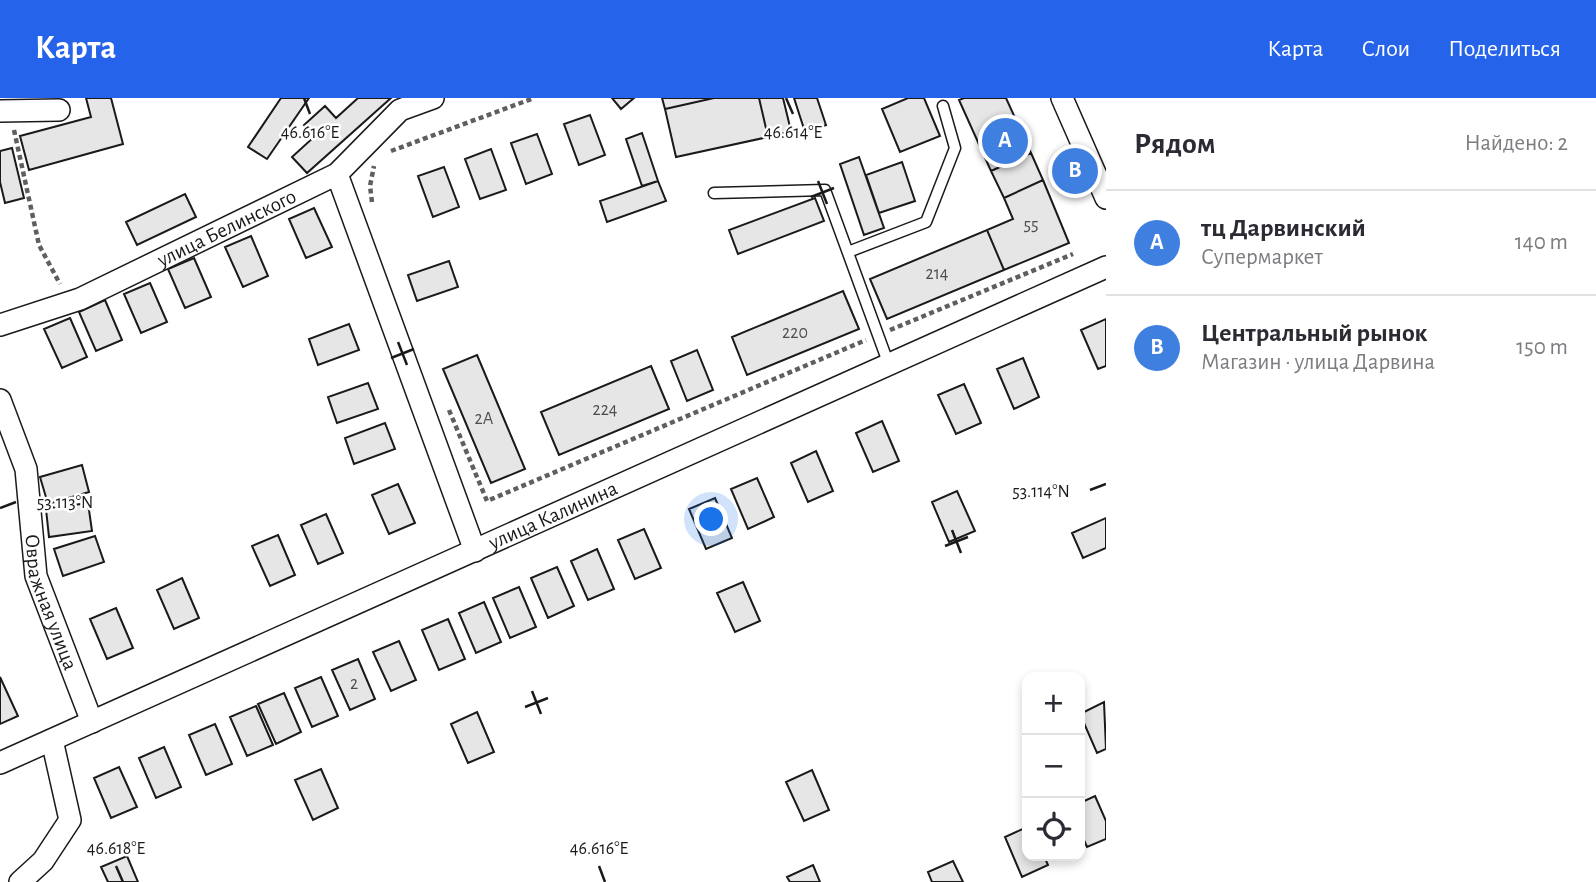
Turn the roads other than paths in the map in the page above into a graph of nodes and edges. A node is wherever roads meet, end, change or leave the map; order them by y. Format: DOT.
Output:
graph roads {
  1 [pos="433,98"];
  2 [pos="1062,98"];
  3 [pos="943,106"];
  4 [pos="59,110"];
  5 [pos="5,111"];
  6 [pos="337,174"];
  7 [pos="714,193"];
  8 [pos="1106,198"];
  9 [pos="848,252"];
  10 [pos="1106,267"];
  11 [pos="0,326"];
  12 [pos="889,365"];
  13 [pos="0,400"];
  14 [pos="475,551"];
  15 [pos="93,722"];
  16 [pos="52,740"];
  17 [pos="1,760"];
  18 [pos="20,882"];
  1 -- 6 [label="street, улица Белинского"];
  2 -- 8 [label="street"];
  3 -- 9 [label="lane"];
  4 -- 5 [label="street"];
  6 -- 11 [label="street, улица Белинского"];
  6 -- 14 [label="street"];
  7 -- 9 [label="lane"];
  9 -- 12 [label="lane"];
  10 -- 12 [label="street, улица Калинина"];
  12 -- 14 [label="street, улица Калинина"];
  13 -- 15 [label="street, Овражная улица"];
  14 -- 15 [label="street, улица Калинина"];
  15 -- 16 [label="street, улица Калинина"];
  16 -- 17 [label="street, улица Калинина"];
  16 -- 18 [label="street"];
}
